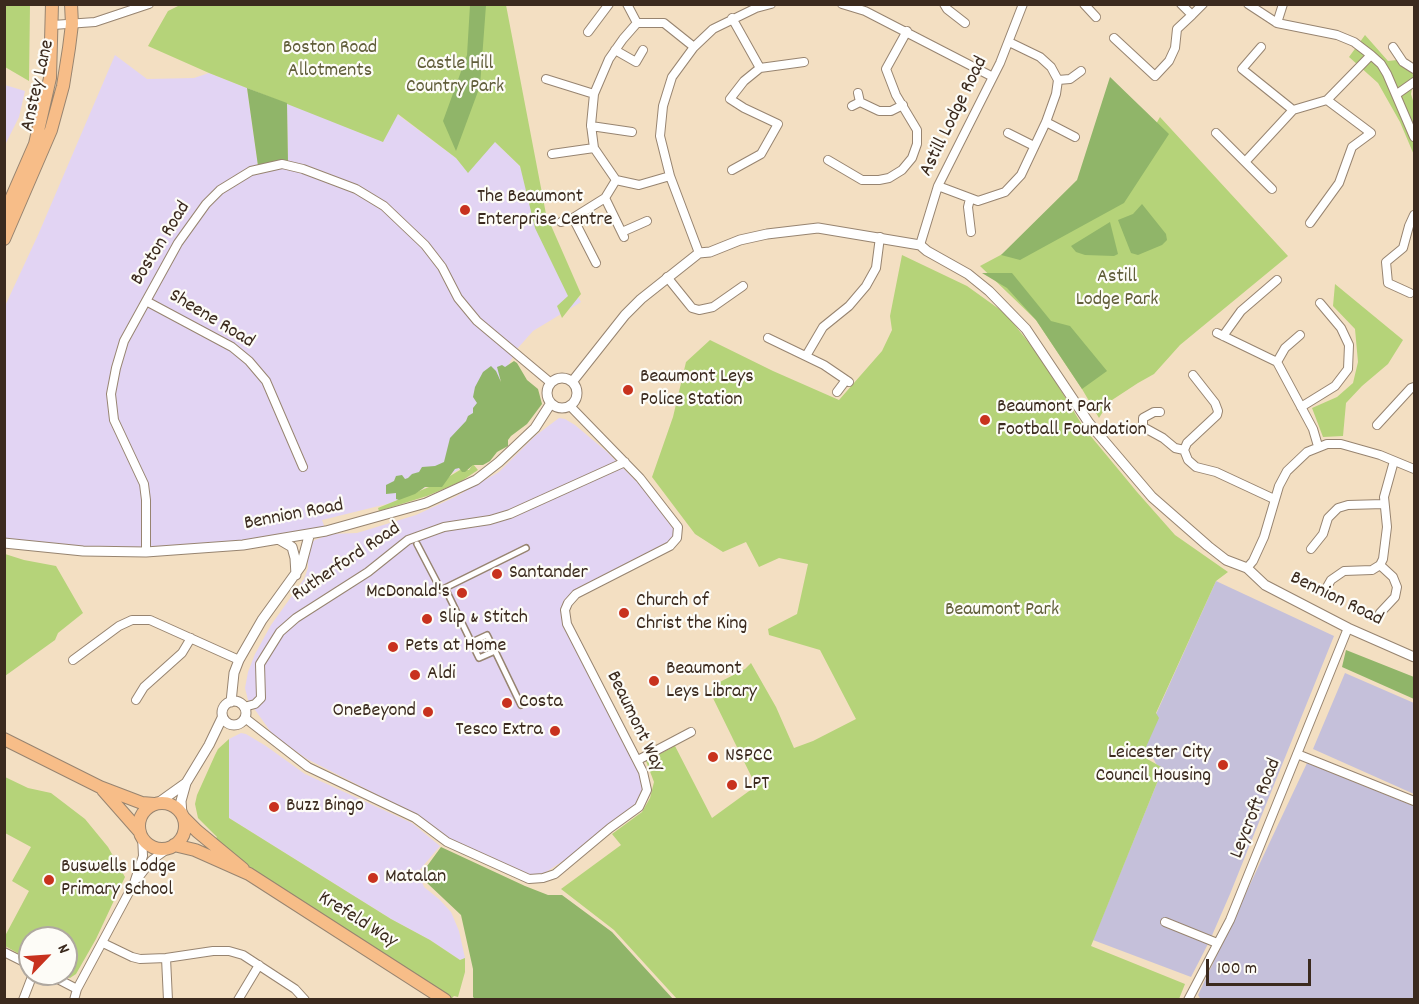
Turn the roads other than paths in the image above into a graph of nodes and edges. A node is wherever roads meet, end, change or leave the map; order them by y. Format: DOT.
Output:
graph roads {
  1 [pos="52,4"];
  2 [pos="71,4"];
  3 [pos="149,4"];
  4 [pos="609,4"];
  5 [pos="627,4"];
  6 [pos="771,4"];
  7 [pos="842,4"];
  8 [pos="944,4"];
  9 [pos="1023,4"];
  10 [pos="1084,4"];
  11 [pos="1181,4"];
  12 [pos="1203,4"];
  13 [pos="1248,4"];
  14 [pos="1283,4"];
  15 [pos="1192,15"];
  16 [pos="1096,17"];
  17 [pos="732,18"];
  18 [pos="965,22"];
  19 [pos="638,23"];
  20 [pos="1276,23"];
  21 [pos="72,24"];
  22 [pos="53,25"];
  23 [pos="907,31"];
  24 [pos="588,32"];
  25 [pos="1114,38"];
  26 [pos="1009,42"];
  27 [pos="694,47"];
  28 [pos="1261,47"];
  29 [pos="615,50"];
  30 [pos="643,50"];
  31 [pos="1394,53"];
  32 [pos="1371,56"];
  33 [pos="804,62"];
  34 [pos="760,68"];
  35 [pos="1414,69"];
  36 [pos="1081,71"];
  37 [pos="993,76"];
  38 [pos="546,79"];
  39 [pos="1058,80"];
  40 [pos="1414,82"];
  41 [pos="594,94"];
  42 [pos="1397,94"];
  43 [pos="857,100"];
  44 [pos="1327,100"];
  45 [pos="903,105"];
  46 [pos="1293,110"];
  47 [pos="788,121"];
  48 [pos="1046,122"];
  49 [pos="778,124"];
  50 [pos="591,126"];
  51 [pos="632,132"];
  52 [pos="1216,132"];
  53 [pos="1008,133"];
  54 [pos="1075,137"];
  55 [pos="1414,137"];
  56 [pos="1034,146"];
  57 [pos="594,148"];
  58 [pos="552,154"];
  59 [pos="828,160"];
  60 [pos="1245,162"];
  61 [pos="732,170"];
  62 [pos="670,176"];
  63 [pos="616,180"];
  64 [pos="938,186"];
  65 [pos="1272,189"];
  66 [pos="605,198"];
  67 [pos="970,199"];
  68 [pos="1414,214"];
  69 [pos="4,215"];
  70 [pos="573,218"];
  71 [pos="647,221"];
  72 [pos="561,222"];
  73 [pos="1310,223"];
  74 [pos="971,232"];
  75 [pos="880,237"];
  76 [pos="4,239"];
  77 [pos="920,245"];
  78 [pos="699,253"];
  79 [pos="596,263"];
  80 [pos="667,278"];
  81 [pos="1276,280"];
  82 [pos="743,286"];
  83 [pos="1410,293"];
  84 [pos="146,301"];
  85 [pos="1320,303"];
  86 [pos="1300,335"];
  87 [pos="768,338"];
  88 [pos="806,356"];
  89 [pos="1276,362"];
  90 [pos="1193,375"];
  91 [pos="572,382"];
  92 [pos="551,383"];
  93 [pos="1414,387"];
  94 [pos="837,392"];
  95 [pos="551,403"];
  96 [pos="570,406"];
  97 [pos="1301,407"];
  98 [pos="1160,412"];
  99 [pos="1377,425"];
  100 [pos="1318,446"];
  101 [pos="1184,450"];
  102 [pos="1394,460"];
  103 [pos="625,462"];
  104 [pos="303,467"];
  105 [pos="1414,469"];
  106 [pos="1274,499"];
  107 [pos="1384,504"];
  108 [pos="309,536"];
  109 [pos="280,540"];
  110 [pos="4,543"];
  111 [pos="417,544"];
  112 [pos="526,548"];
  113 [pos="1311,549"];
  114 [pos="146,552"];
  115 [pos="1380,565"];
  116 [pos="1247,568"];
  117 [pos="296,574"];
  118 [pos="1327,587"];
  119 [pos="445,588"];
  120 [pos="1380,614"];
  121 [pos="1348,628"];
  122 [pos="191,639"];
  123 [pos="472,642"];
  124 [pos="493,647"];
  125 [pos="1414,657"];
  126 [pos="73,660"];
  127 [pos="239,660"];
  128 [pos="136,700"];
  129 [pos="231,702"];
  130 [pos="521,705"];
  131 [pos="244,706"];
  132 [pos="245,718"];
  133 [pos="226,721"];
  134 [pos="691,732"];
  135 [pos="4,739"];
  136 [pos="1297,754"];
  137 [pos="638,760"];
  138 [pos="186,783"];
  139 [pos="100,787"];
  140 [pos="1414,801"];
  141 [pos="156,804"];
  142 [pos="183,816"];
  143 [pos="141,834"];
  144 [pos="172,847"];
  145 [pos="249,874"];
  146 [pos="134,884"];
  147 [pos="1165,921"];
  148 [pos="1217,943"];
  149 [pos="103,944"];
  150 [pos="4,952"];
  151 [pos="166,958"];
  152 [pos="18,959"];
  153 [pos="259,965"];
  154 [pos="73,986"];
  155 [pos="77,988"];
  156 [pos="74,999"];
  157 [pos="168,999"];
  158 [pos="238,999"];
  159 [pos="305,999"];
  160 [pos="445,999"];
  161 [pos="1188,999"];
  1 -- 22 [label="main road, Anstey Lane"];
  2 -- 21 [label="main road, Anstey Lane"];
  3 -- 21 [label="street"];
  4 -- 24 [label="street"];
  5 -- 19 [label="street"];
  6 -- 17 [label="street"];
  7 -- 23 [label="street"];
  8 -- 18 [label="street"];
  9 -- 26 [label="street, Astill Lodge Road"];
  10 -- 16 [label="street"];
  11 -- 15 [label="street"];
  12 -- 15 [label="street"];
  13 -- 20 [label="street"];
  14 -- 20 [label="street"];
  15 -- 25 [label="street"];
  17 -- 27 [label="street"];
  17 -- 34 [label="street"];
  19 -- 27 [label="street"];
  19 -- 29 [label="street"];
  20 -- 32 [label="street"];
  21 -- 22 [label="street"];
  21 -- 76 [label="main road, Anstey Lane"];
  22 -- 69 [label="main road, Anstey Lane"];
  23 -- 37 [label="street"];
  23 -- 45 [label="street"];
  26 -- 37 [label="street, Astill Lodge Road"];
  26 -- 39 [label="street"];
  27 -- 62 [label="street"];
  28 -- 46 [label="street"];
  29 -- 30 [label="street"];
  29 -- 41 [label="street"];
  31 -- 35 [label="street"];
  32 -- 42 [label="street"];
  32 -- 44 [label="street"];
  33 -- 34 [label="street"];
  34 -- 49 [label="street"];
  36 -- 39 [label="street"];
  37 -- 64 [label="street, Astill Lodge Road"];
  38 -- 41 [label="street"];
  39 -- 48 [label="street"];
  40 -- 42 [label="street"];
  41 -- 50 [label="street"];
  42 -- 55 [label="street"];
  43 -- 45 [label="street"];
  44 -- 46 [label="street"];
  44 -- 73 [label="street"];
  45 -- 59 [label="street"];
  46 -- 60 [label="street"];
  47 -- 49 [label="street"];
  48 -- 54 [label="street"];
  48 -- 56 [label="street"];
  49 -- 61 [label="street"];
  50 -- 51 [label="street"];
  50 -- 57 [label="street"];
  52 -- 60 [label="street"];
  53 -- 56 [label="street"];
  56 -- 67 [label="street"];
  57 -- 58 [label="street"];
  57 -- 63 [label="street"];
  60 -- 65 [label="street"];
  62 -- 63 [label="street"];
  62 -- 78 [label="street"];
  63 -- 66 [label="street"];
  64 -- 67 [label="street"];
  64 -- 77 [label="street, Astill Lodge Road"];
  66 -- 70 [label="street"];
  66 -- 71 [label="street"];
  67 -- 74 [label="street"];
  68 -- 83 [label="street"];
  70 -- 72 [label="street"];
  70 -- 79 [label="street"];
  75 -- 77 [label="street"];
  75 -- 78 [label="street"];
  75 -- 88 [label="street"];
  77 -- 116 [label="street, Bennion Road"];
  78 -- 80 [label="street"];
  80 -- 82 [label="street"];
  80 -- 91 [label="street"];
  81 -- 89 [label="street"];
  84 -- 92 [label="street, Boston Road"];
  84 -- 104 [label="street, Sheene Road"];
  84 -- 114 [label="street, Boston Road"];
  85 -- 97 [label="street"];
  86 -- 89 [label="street"];
  87 -- 88 [label="street"];
  88 -- 94 [label="street"];
  89 -- 97 [label="street"];
  90 -- 101 [label="street"];
  91 -- 92 [label="street"];
  91 -- 96 [label="street"];
  92 -- 95 [label="street"];
  93 -- 99 [label="street"];
  95 -- 96 [label="street"];
  95 -- 108 [label="street, Bennion Road"];
  96 -- 103 [label="street, Beaumont Way"];
  97 -- 100 [label="street"];
  98 -- 101 [label="street"];
  100 -- 102 [label="street"];
  100 -- 106 [label="street"];
  101 -- 106 [label="street"];
  102 -- 105 [label="street"];
  102 -- 107 [label="street"];
  103 -- 131 [label="street, Rutherford Road"];
  103 -- 137 [label="street, Beaumont Way"];
  106 -- 116 [label="street"];
  107 -- 113 [label="street"];
  107 -- 115 [label="street"];
  108 -- 109 [label="street, Bennion Road"];
  108 -- 117 [label="street"];
  109 -- 114 [label="street, Bennion Road"];
  109 -- 117 [label="street"];
  110 -- 114 [label="street, Bennion Road"];
  111 -- 119 [label="street"];
  112 -- 119 [label="street"];
  115 -- 118 [label="street"];
  115 -- 120 [label="street"];
  116 -- 121 [label="street, Bennion Road"];
  117 -- 127 [label="street"];
  119 -- 123 [label="street"];
  121 -- 125 [label="street, Bennion Road"];
  121 -- 136 [label="street, Leycroft Road"];
  122 -- 126 [label="street"];
  122 -- 127 [label="street"];
  122 -- 128 [label="street"];
  123 -- 124 [label="street"];
  123 -- 130 [label="street"];
  127 -- 129 [label="street"];
  129 -- 131 [label="street"];
  129 -- 133 [label="street"];
  131 -- 132 [label="street"];
  132 -- 133 [label="street"];
  132 -- 137 [label="street, Beaumont Way"];
  133 -- 138 [label="street"];
  134 -- 137 [label="street"];
  135 -- 139 [label="main road"];
  136 -- 140 [label="street"];
  136 -- 148 [label="street, Leycroft Road"];
  138 -- 141 [label="street"];
  138 -- 142 [label="street"];
  139 -- 141 [label="main road"];
  139 -- 143 [label="main road"];
  141 -- 142 [label="main road"];
  141 -- 143 [label="main road"];
  142 -- 144 [label="main road"];
  142 -- 145 [label="main road, Krefeld Way"];
  143 -- 144 [label="main road"];
  143 -- 146 [label="street"];
  144 -- 145 [label="main road, Krefeld Way"];
  144 -- 146 [label="street"];
  145 -- 160 [label="main road, Krefeld Way"];
  146 -- 149 [label="street"];
  147 -- 148 [label="street"];
  148 -- 161 [label="street, Leycroft Road"];
  149 -- 151 [label="street"];
  149 -- 155 [label="street"];
  150 -- 152 [label="street"];
  151 -- 153 [label="street"];
  151 -- 157 [label="street"];
  153 -- 158 [label="street"];
  153 -- 159 [label="street"];
  154 -- 155 [label="street"];
  155 -- 156 [label="street"];
}
